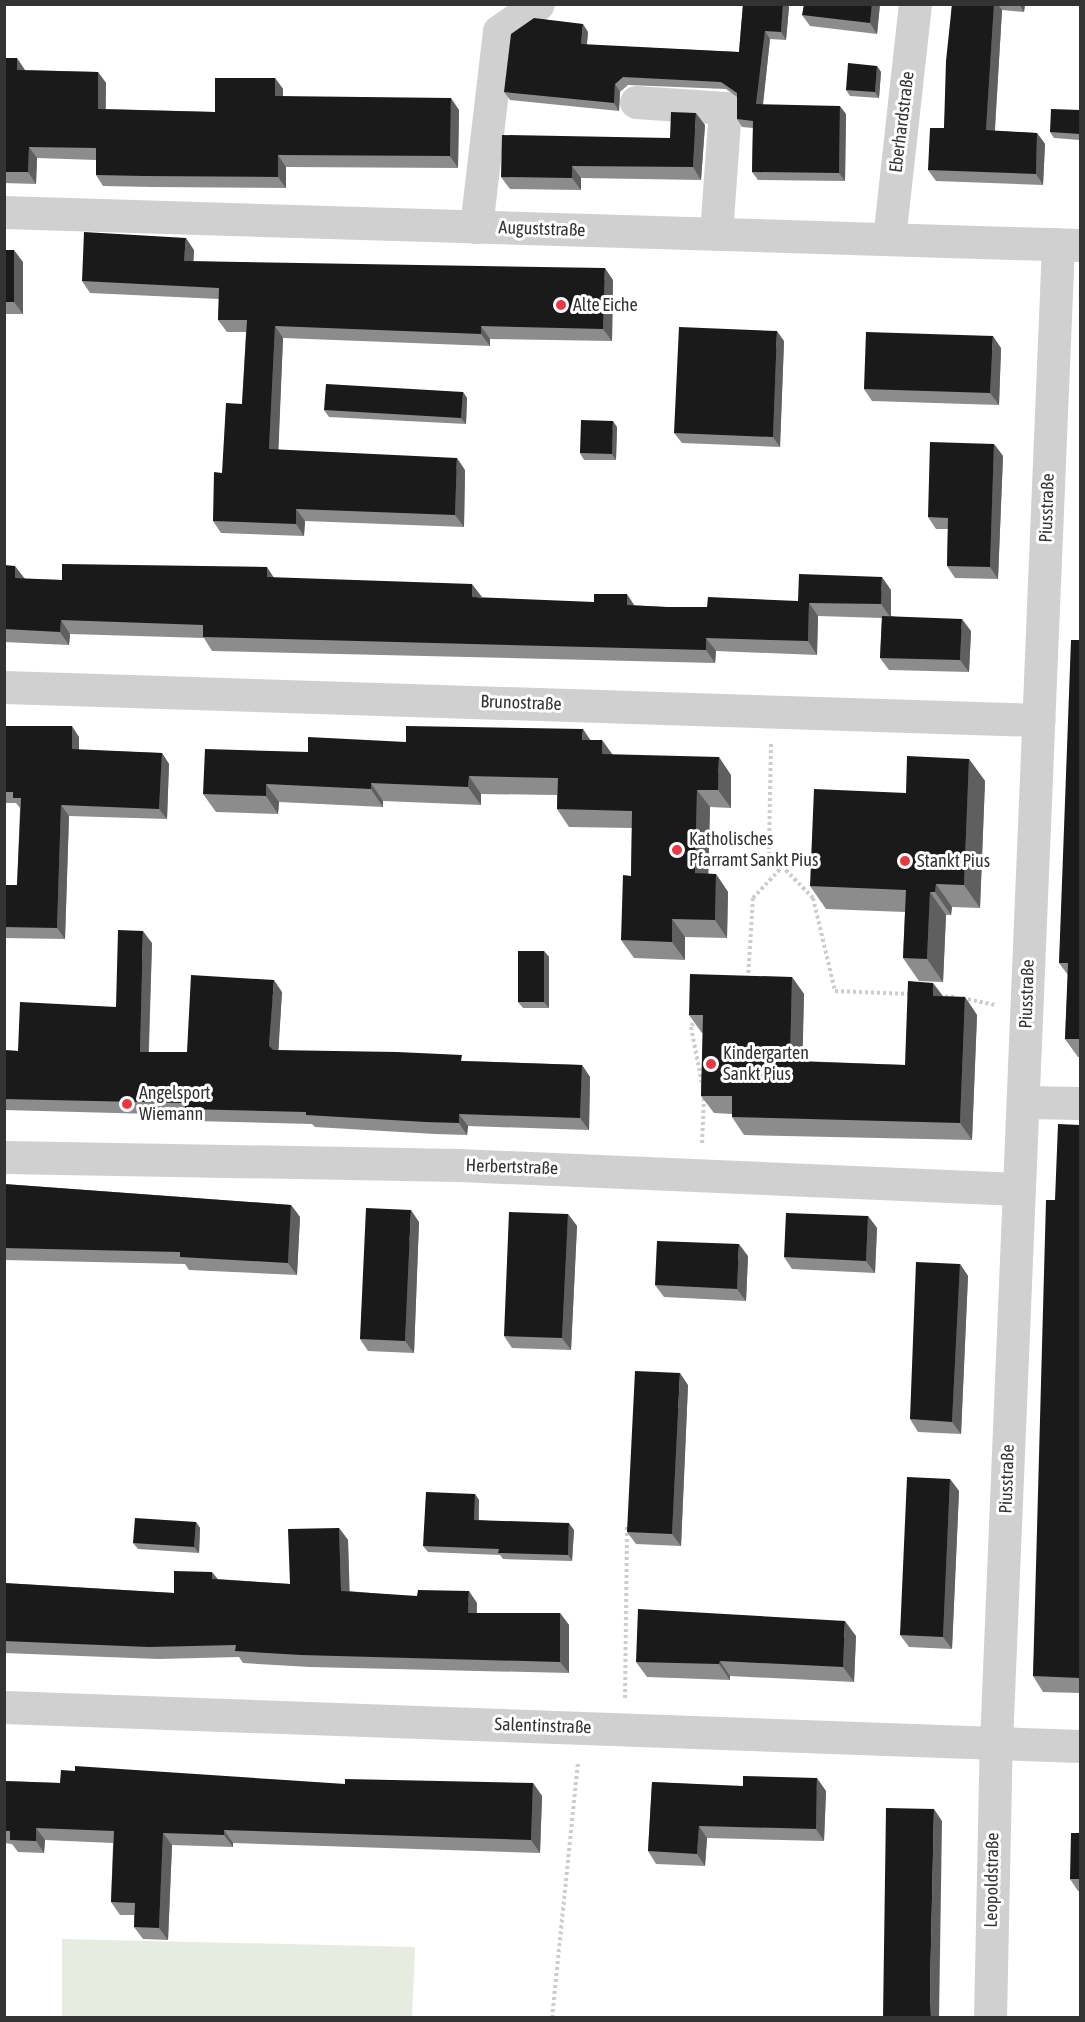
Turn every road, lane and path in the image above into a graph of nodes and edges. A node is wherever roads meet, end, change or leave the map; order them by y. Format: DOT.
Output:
graph roads {
  1 [pos="538,4"];
  2 [pos="915,4"];
  3 [pos="636,102"];
  4 [pos="4,212"];
  5 [pos="476,227"];
  6 [pos="716,234"];
  7 [pos="889,239"];
  8 [pos="1069,245"];
  9 [pos="4,687"];
  10 [pos="772,711"];
  11 [pos="1038,720"];
  12 [pos="781,868"];
  13 [pos="748,988"];
  14 [pos="915,995"];
  15 [pos="926,995"];
  16 [pos="697,1007"];
  17 [pos="1026,1010"];
  18 [pos="1023,1102"];
  19 [pos="1080,1103"];
  20 [pos="4,1157"];
  21 [pos="699,1174"];
  22 [pos="1018,1189"];
  23 [pos="627,1526"];
  24 [pos="4,1707"];
  25 [pos="582,1727"];
  26 [pos="624,1729"];
  27 [pos="996,1743"];
  28 [pos="1080,1746"];
  29 [pos="552,2018"];
  30 [pos="990,2018"];
  1 -- 5 [label="street"];
  2 -- 7 [label="street, Eberhardstraße"];
  3 -- 6 [label="street"];
  4 -- 5 [label="street, Auguststraße"];
  5 -- 6 [label="street, Auguststraße"];
  6 -- 7 [label="street, Auguststraße"];
  7 -- 8 [label="street, Auguststraße"];
  8 -- 11 [label="street, Piusstraße"];
  9 -- 10 [label="street, Brunostraße"];
  10 -- 11 [label="street, Brunostraße"];
  10 -- 12 [label="path"];
  11 -- 17 [label="street, Piusstraße"];
  12 -- 13 [label="path"];
  12 -- 14 [label="path"];
  15 -- 17 [label="path"];
  16 -- 21 [label="path"];
  17 -- 18 [label="street, Piusstraße"];
  18 -- 19 [label="street"];
  18 -- 22 [label="street, Piusstraße"];
  20 -- 21 [label="street, Herbertstraße"];
  21 -- 22 [label="street, Herbertstraße"];
  22 -- 27 [label="street, Piusstraße"];
  23 -- 26 [label="path"];
  24 -- 25 [label="street, Salentinstraße"];
  25 -- 26 [label="street, Salentinstraße"];
  25 -- 29 [label="path"];
  26 -- 27 [label="street, Salentinstraße"];
  27 -- 28 [label="street, Salentinstraße"];
  27 -- 30 [label="street, Leopoldstraße"];
}
